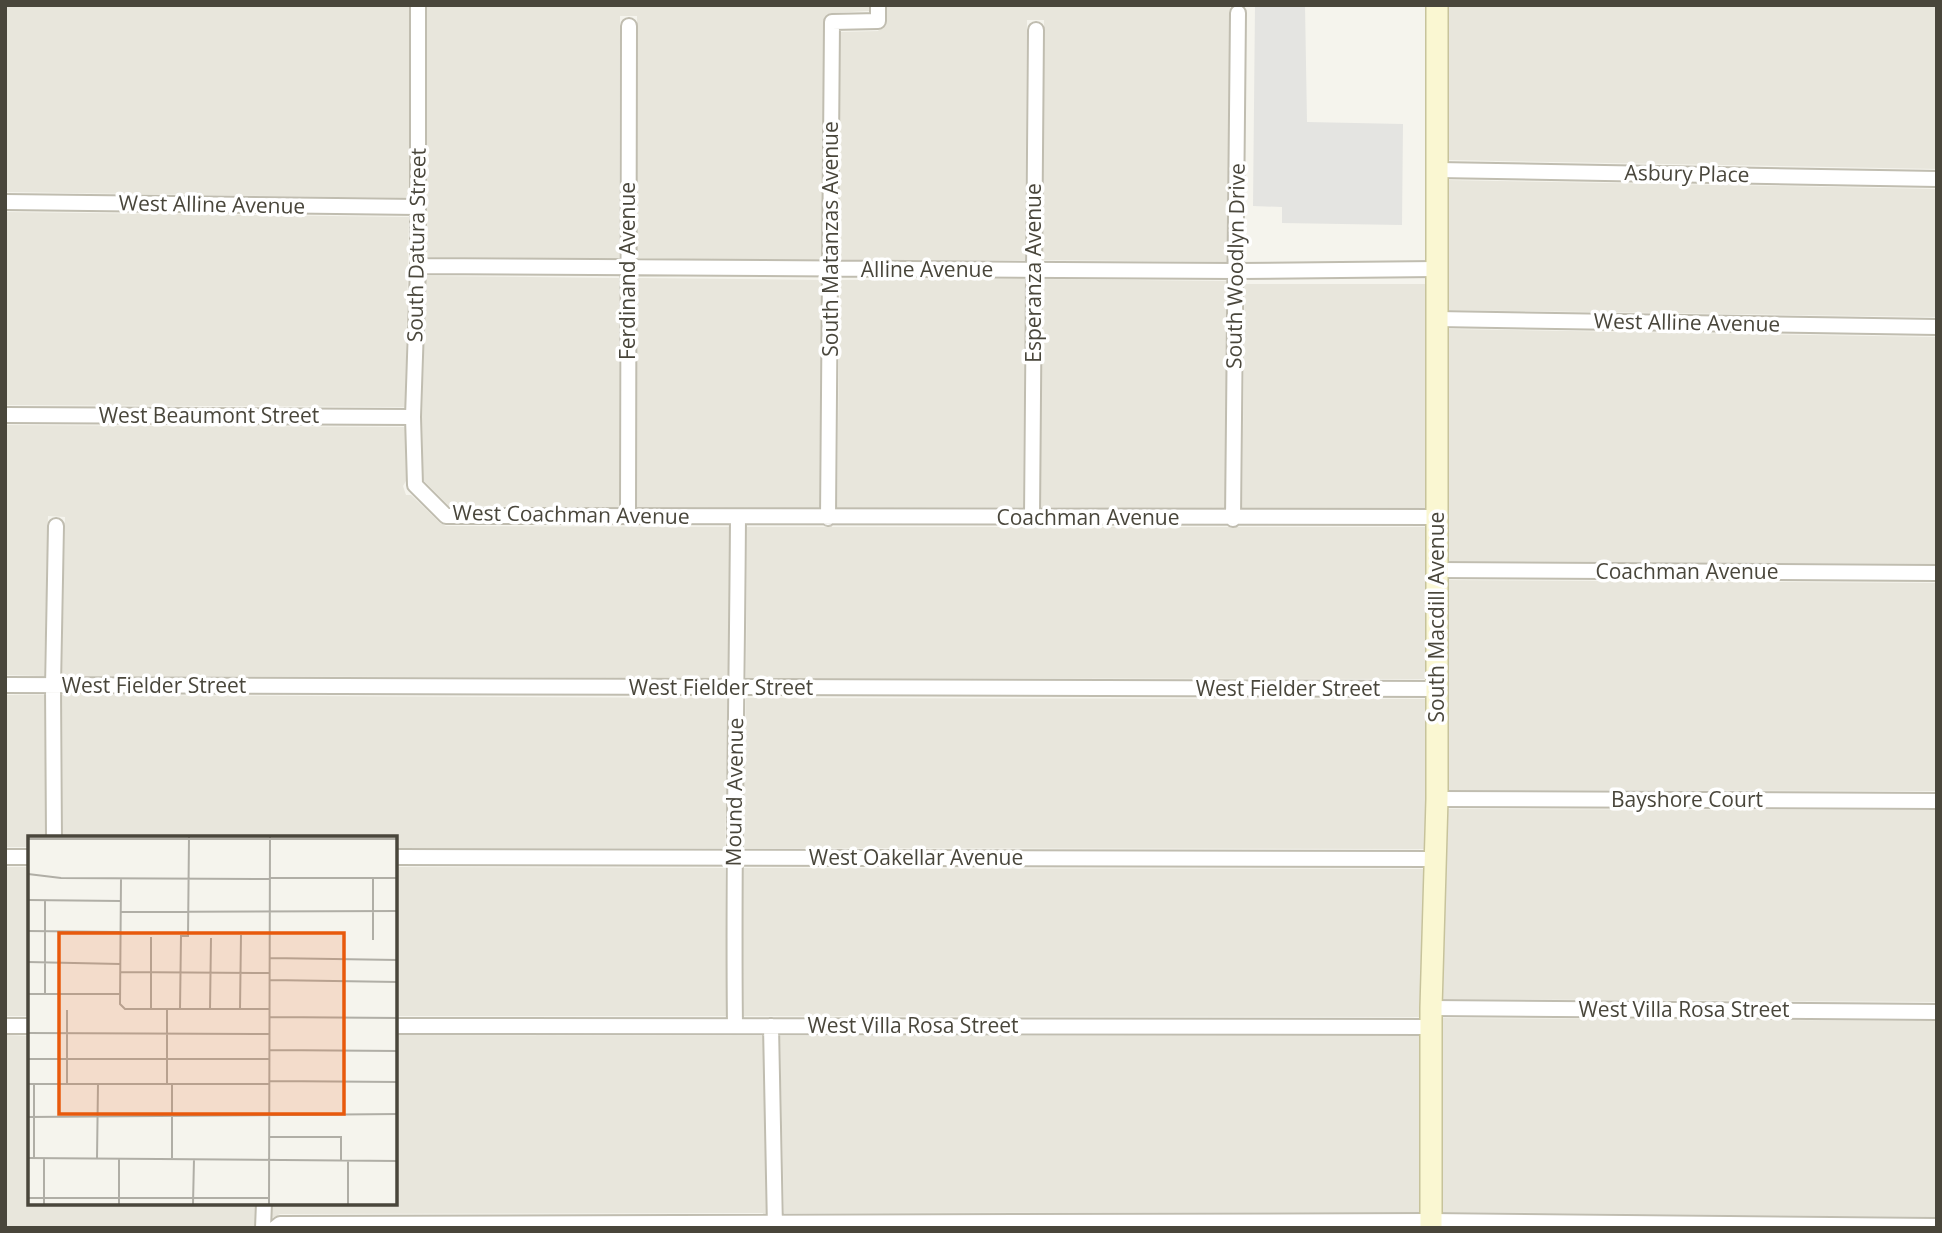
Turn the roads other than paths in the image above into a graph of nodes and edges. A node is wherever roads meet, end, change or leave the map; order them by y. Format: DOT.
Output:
graph roads {
  1 [pos="418,5"];
  2 [pos="878,5"];
  3 [pos="1437,5"];
  4 [pos="1238,13"];
  5 [pos="629,26"];
  6 [pos="1036,30"];
  7 [pos="1438,170"];
  8 [pos="1937,179"];
  9 [pos="5,202"];
  10 [pos="418,207"];
  11 [pos="418,266"];
  12 [pos="628,269"];
  13 [pos="831,270"];
  14 [pos="1034,270"];
  15 [pos="1436,270"];
  16 [pos="1237,271"];
  17 [pos="1437,319"];
  18 [pos="1937,327"];
  19 [pos="5,415"];
  20 [pos="413,417"];
  21 [pos="415,485"];
  22 [pos="628,517"];
  23 [pos="738,517"];
  24 [pos="828,517"];
  25 [pos="1032,517"];
  26 [pos="1437,517"];
  27 [pos="1233,519"];
  28 [pos="56,526"];
  29 [pos="1437,570"];
  30 [pos="1937,573"];
  31 [pos="5,685"];
  32 [pos="53,685"];
  33 [pos="737,688"];
  34 [pos="1437,689"];
  35 [pos="1437,799"];
  36 [pos="1937,801"];
  37 [pos="54,836"];
  38 [pos="5,857"];
  39 [pos="28,857"];
  40 [pos="397,858"];
  41 [pos="733,858"];
  42 [pos="1436,859"];
  43 [pos="1937,1012"];
  44 [pos="1431,1017"];
  45 [pos="5,1026"];
  46 [pos="28,1026"];
  47 [pos="397,1026"];
  48 [pos="736,1026"];
  49 [pos="771,1026"];
  50 [pos="264,1205"];
  51 [pos="775,1225"];
  52 [pos="1233,1225"];
  53 [pos="1431,1225"];
  54 [pos="1937,1226"];
  55 [pos="263,1228"];
  56 [pos="275,1228"];
  1 -- 10 [label="street, South Datura Street"];
  2 -- 13 [label="street, South Matanzas Avenue"];
  3 -- 7 [label="street, South Macdill Avenue"];
  4 -- 16 [label="street, South Woodlyn Drive"];
  5 -- 12 [label="street, Ferdinand Avenue"];
  6 -- 14 [label="street, Esperanza Avenue"];
  7 -- 8 [label="street, Asbury Place"];
  7 -- 15 [label="street, South Macdill Avenue"];
  9 -- 10 [label="street, West Alline Avenue"];
  10 -- 11 [label="street, South Datura Street"];
  11 -- 12 [label="street, Alline Avenue"];
  11 -- 20 [label="street, South Datura Street"];
  12 -- 13 [label="street, Alline Avenue"];
  12 -- 22 [label="street, Ferdinand Avenue"];
  13 -- 14 [label="street, Alline Avenue"];
  13 -- 24 [label="street, South Matanzas Avenue"];
  14 -- 16 [label="street, Alline Avenue"];
  14 -- 25 [label="street, Esperanza Avenue"];
  15 -- 16 [label="street, Alline Avenue"];
  15 -- 17 [label="street, South Macdill Avenue"];
  16 -- 27 [label="street, South Woodlyn Drive"];
  17 -- 18 [label="street, West Alline Avenue"];
  17 -- 26 [label="street, South Macdill Avenue"];
  19 -- 20 [label="street, West Beaumont Street"];
  20 -- 21 [label="street, South Datura Street"];
  21 -- 22 [label="street, West Coachman Avenue"];
  22 -- 23 [label="street, West Coachman Avenue"];
  23 -- 24 [label="street, Coachman Avenue"];
  23 -- 33 [label="street, Mound Avenue"];
  24 -- 25 [label="street, Coachman Avenue"];
  25 -- 27 [label="street, Coachman Avenue"];
  26 -- 27 [label="street, Coachman Avenue"];
  26 -- 29 [label="street, South Macdill Avenue"];
  28 -- 32 [label="street"];
  29 -- 30 [label="street, Coachman Avenue"];
  29 -- 34 [label="street, South Macdill Avenue"];
  31 -- 32 [label="street, West Fielder Street"];
  32 -- 33 [label="street, West Fielder Street"];
  32 -- 37 [label="street"];
  33 -- 34 [label="street, West Fielder Street"];
  33 -- 41 [label="street, Mound Avenue"];
  34 -- 35 [label="street, South Macdill Avenue"];
  35 -- 36 [label="street, Bayshore Court"];
  35 -- 42 [label="street, South Macdill Avenue"];
  38 -- 39 [label="street"];
  40 -- 41 [label="street, West Oakellar Avenue"];
  41 -- 42 [label="street, West Oakellar Avenue"];
  41 -- 48 [label="street, Mound Avenue"];
  42 -- 44 [label="street, South Macdill Avenue"];
  43 -- 44 [label="street, West Villa Rosa Street"];
  44 -- 49 [label="street, West Villa Rosa Street"];
  44 -- 53 [label="street, South Macdill Avenue"];
  45 -- 46 [label="street"];
  47 -- 48 [label="street, West Villa Rosa Street"];
  48 -- 49 [label="street, West Villa Rosa Street"];
  49 -- 51 [label="street"];
  50 -- 55 [label="street"];
  51 -- 52 [label="street"];
  51 -- 56 [label="street"];
  52 -- 53 [label="street"];
  53 -- 54 [label="street"];
}
